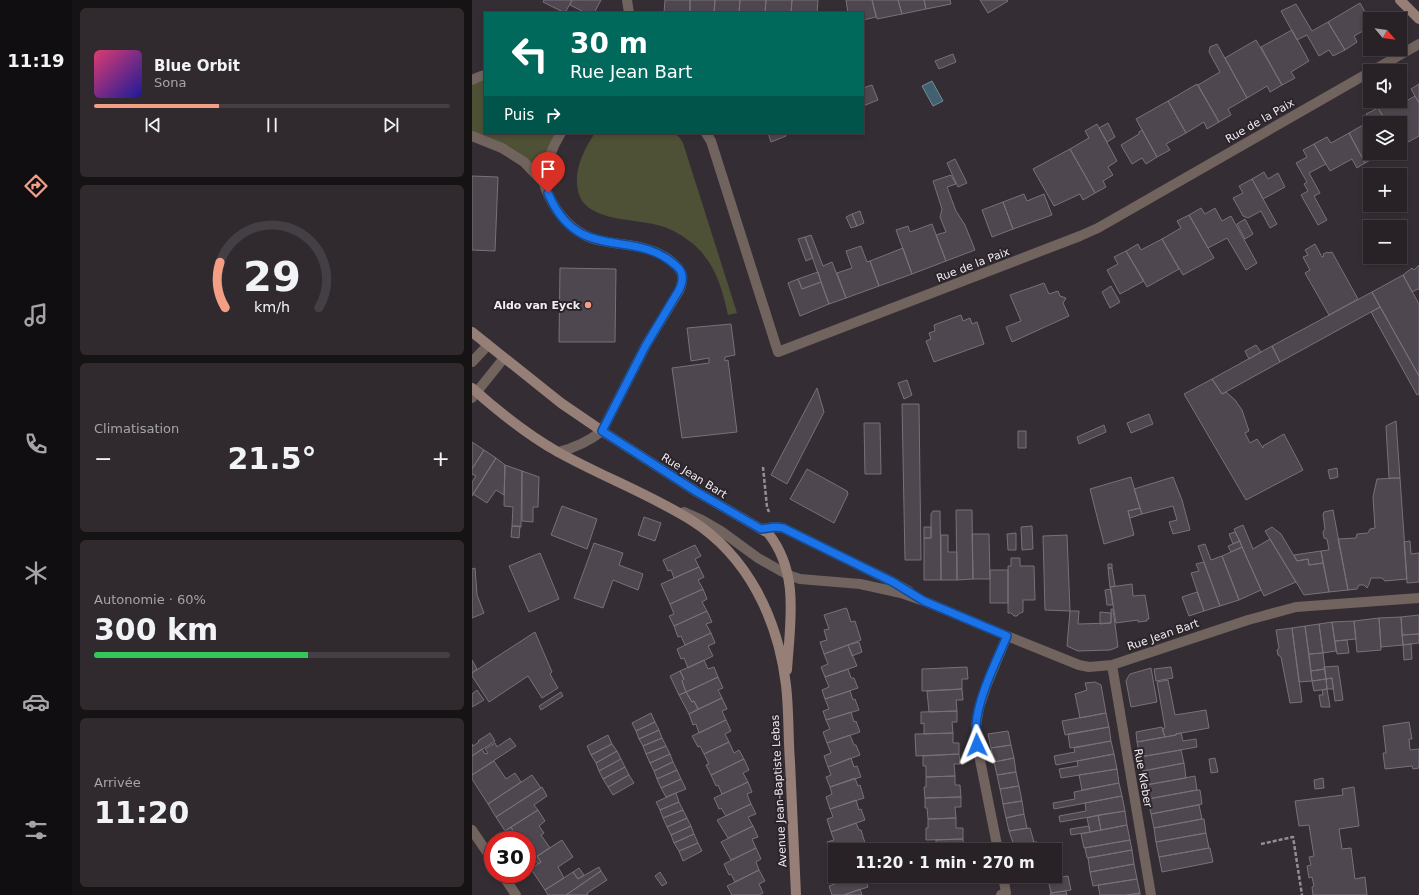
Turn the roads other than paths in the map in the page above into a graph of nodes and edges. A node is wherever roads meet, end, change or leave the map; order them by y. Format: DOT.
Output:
graph roads {
  1 [pos="627,0"];
  2 [pos="1400,0"];
  3 [pos="629,12"];
  4 [pos="1419,19"];
  5 [pos="1419,44"];
  6 [pos="1383,64"];
  7 [pos="484,75"];
  8 [pos="1363,76"];
  9 [pos="472,80"];
  10 [pos="561,134"];
  11 [pos="706,134"];
  12 [pos="472,136"];
  13 [pos="544,182"];
  14 [pos="472,332"];
  15 [pos="488,345"];
  16 [pos="504,358"];
  17 [pos="472,362"];
  18 [pos="474,393"];
  19 [pos="602,431"];
  20 [pos="558,452"];
  21 [pos="665,506"];
  22 [pos="761,529"];
  23 [pos="788,575"];
  24 [pos="1419,598"];
  25 [pos="924,601"];
  26 [pos="1007,636"];
  27 [pos="1112,665"];
  28 [pos="786,686"];
  29 [pos="472,830"];
  30 [pos="997,843"];
  31 [pos="484,848"];
  32 [pos="508,883"];
  33 [pos="1004,883"];
  34 [pos="516,895"];
  35 [pos="796,895"];
  36 [pos="1001,895"];
  37 [pos="1151,895"];
  1 -- 3 [label="street"];
  2 -- 4 [label="street"];
  5 -- 6 [label="street, Rue de la Paix"];
  7 -- 9 [label="street"];
  8 -- 11 [label="street, Rue de la Paix"];
  10 -- 13 [label="street"];
  12 -- 13 [label="street"];
  13 -- 19 [label="street"];
  14 -- 15 [label="street, Rue Jean Bart"];
  15 -- 16 [label="street, Rue Jean Bart"];
  15 -- 17 [label="street"];
  16 -- 18 [label="street"];
  16 -- 19 [label="street, Rue Jean Bart"];
  18 -- 20 [label="street, Rue Jean Bart"];
  19 -- 20 [label="street"];
  19 -- 22 [label="street, Rue Jean Bart"];
  20 -- 21 [label="street, Rue Jean Bart"];
  21 -- 23 [label="street, Rue Jean Bart"];
  21 -- 28 [label="street, Avenue Jean-Baptiste Lebas"];
  22 -- 23 [label="street, Avenue Jean-Baptiste Lebas"];
  22 -- 25 [label="street, Rue Jean Bart"];
  23 -- 25 [label="street, Rue Jean Bart"];
  23 -- 28 [label="street, Avenue Jean-Baptiste Lebas"];
  24 -- 27 [label="street, Rue Jean Bart"];
  25 -- 26 [label="street, Rue Jean Bart"];
  26 -- 27 [label="street, Rue Jean Bart"];
  26 -- 30 [label="street"];
  27 -- 37 [label="street, Rue Kleber"];
  28 -- 35 [label="street, Avenue Jean-Baptiste Lebas"];
  29 -- 31 [label="street"];
  32 -- 34 [label="street"];
  33 -- 36 [label="street"];
}
